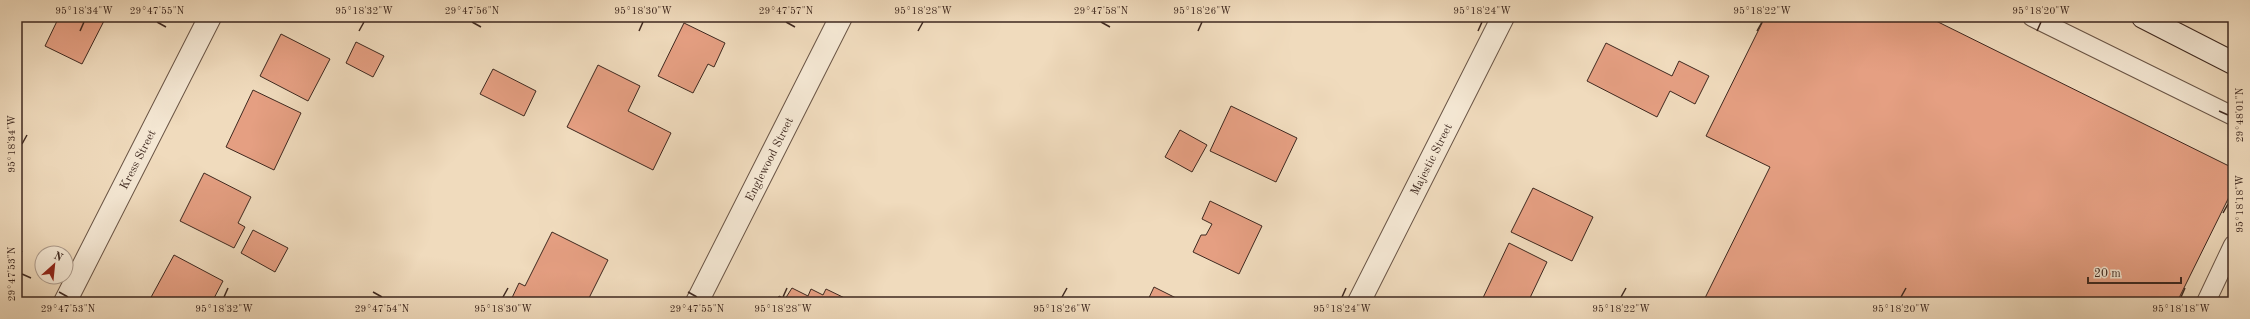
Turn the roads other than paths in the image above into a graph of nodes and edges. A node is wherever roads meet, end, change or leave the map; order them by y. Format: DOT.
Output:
graph roads {
  1 [pos="210,17"];
  2 [pos="841,17"];
  3 [pos="1503,17"];
  4 [pos="2032,17"];
  5 [pos="2143,17"];
  6 [pos="2233,63"];
  7 [pos="2233,116"];
  8 [pos="2233,245"];
  9 [pos="64,302"];
  10 [pos="697,302"];
  11 [pos="1359,302"];
  12 [pos="2206,302"];
  1 -- 9 [label="street, Kress Street"];
  2 -- 10 [label="street, Englewood Street"];
  3 -- 11 [label="street, Majestic Street"];
  4 -- 7 [label="lane"];
  5 -- 6 [label="street"];
  8 -- 12 [label="lane"];
}
